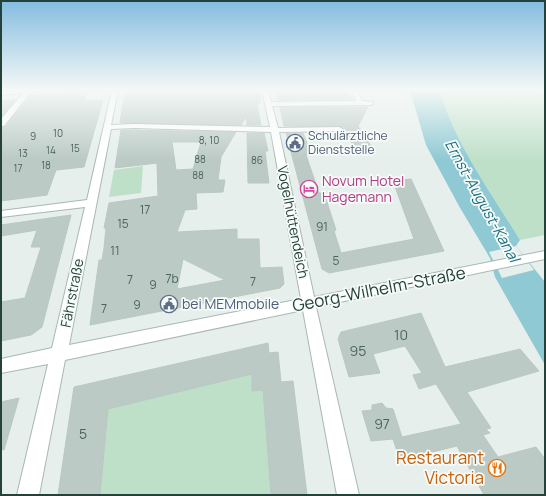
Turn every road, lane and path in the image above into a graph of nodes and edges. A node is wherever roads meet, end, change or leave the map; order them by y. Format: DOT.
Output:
graph roads {
  1 [pos="10,113"];
  2 [pos="110,113"];
  3 [pos="271,113"];
  4 [pos="1,124"];
  5 [pos="107,127"];
  6 [pos="274,129"];
  7 [pos="338,129"];
  8 [pos="91,203"];
  9 [pos="1,214"];
  10 [pos="545,255"];
  11 [pos="309,304"];
  12 [pos="59,354"];
  13 [pos="1,366"];
  14 [pos="28,495"];
  15 [pos="348,495"];
  1 -- 4 [label="street"];
  2 -- 5 [label="street, Fährstraße"];
  3 -- 6 [label="street, Vogelhüttendeich"];
  5 -- 6 [label="street"];
  5 -- 8 [label="street, Fährstraße"];
  6 -- 7 [label="street"];
  6 -- 11 [label="street, Vogelhüttendeich"];
  8 -- 9 [label="street"];
  8 -- 12 [label="street, Fährstraße"];
  10 -- 11 [label="street, Georg-Wilhelm-Straße"];
  11 -- 12 [label="street, Georg-Wilhelm-Straße"];
  11 -- 15 [label="street, Vogelhüttendeich"];
  12 -- 13 [label="street, Georg-Wilhelm-Straße"];
  12 -- 14 [label="street, Fährstraße"];
}
